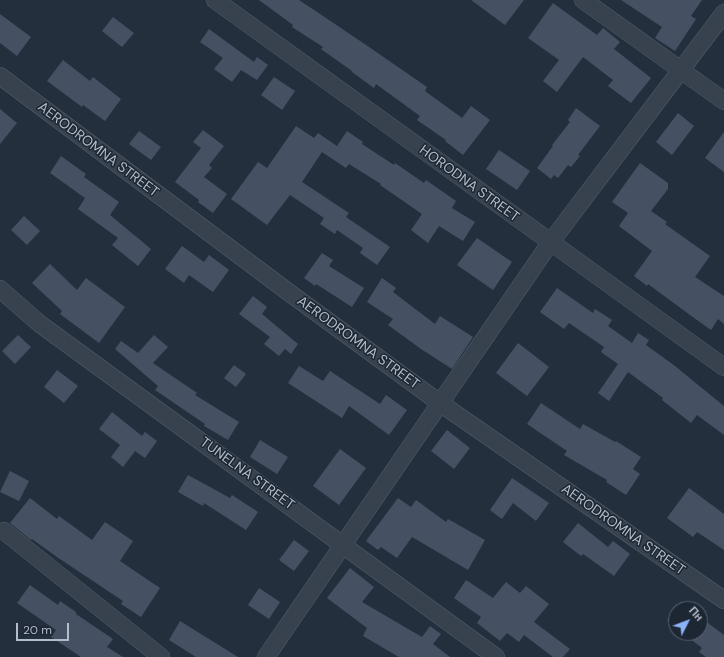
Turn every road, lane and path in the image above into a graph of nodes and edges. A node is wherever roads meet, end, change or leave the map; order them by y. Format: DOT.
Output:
graph roads {
  1 [pos="215,0"];
  2 [pos="583,0"];
  3 [pos="724,13"];
  4 [pos="681,70"];
  5 [pos="0,76"];
  6 [pos="724,101"];
  7 [pos="550,243"];
  8 [pos="0,289"];
  9 [pos="724,367"];
  10 [pos="440,403"];
  11 [pos="4,531"];
  12 [pos="343,544"];
  13 [pos="724,600"];
  14 [pos="161,657"];
  15 [pos="266,657"];
  16 [pos="496,657"];
  1 -- 7 [label="street, HORODNA STREET"];
  2 -- 4 [label="street"];
  3 -- 4 [label="street"];
  4 -- 6 [label="street"];
  4 -- 7 [label="street"];
  5 -- 10 [label="street, AERODROMNA STREET"];
  7 -- 9 [label="street, HORODNA STREET"];
  7 -- 10 [label="street"];
  8 -- 12 [label="street, TUNELNA STREET"];
  10 -- 12 [label="street"];
  10 -- 13 [label="street, AERODROMNA STREET"];
  11 -- 14 [label="street"];
  12 -- 15 [label="street"];
  12 -- 16 [label="street, TUNELNA STREET"];
}
